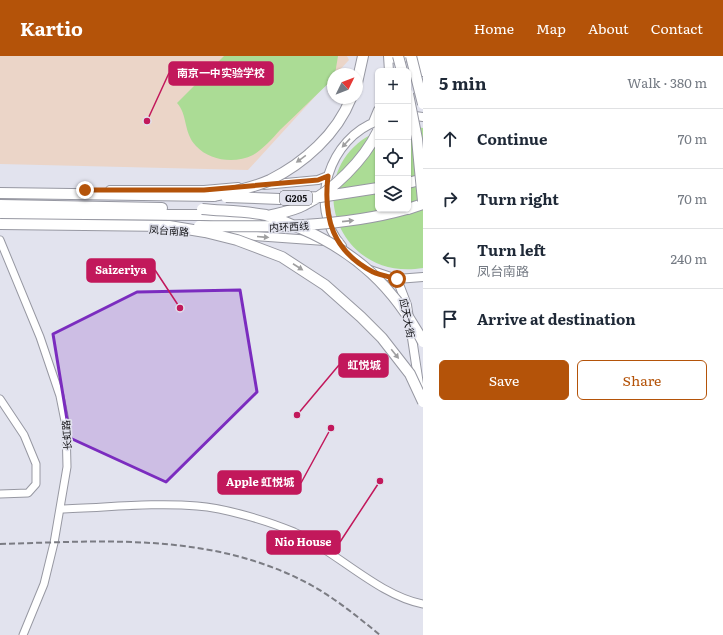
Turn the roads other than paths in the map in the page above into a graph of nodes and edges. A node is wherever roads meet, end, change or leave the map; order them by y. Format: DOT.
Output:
graph roads {
  1 [pos="363,56"];
  2 [pos="412,56"];
  3 [pos="420,56"];
  4 [pos="392,57"];
  5 [pos="360,68"];
  6 [pos="390,68"];
  7 [pos="395,68"];
  8 [pos="400,68"];
  9 [pos="423,71"];
  10 [pos="348,104"];
  11 [pos="410,104"];
  12 [pos="423,104"];
  13 [pos="411,116"];
  14 [pos="423,117"];
  15 [pos="375,125"];
  16 [pos="375,127"];
  17 [pos="328,176"];
  18 [pos="423,179"];
  19 [pos="411,182"];
  20 [pos="0,188"];
  21 [pos="375,188"];
  22 [pos="0,194"];
  23 [pos="214,196"];
  24 [pos="423,201"];
  25 [pos="423,204"];
  26 [pos="0,205"];
  27 [pos="411,208"];
  28 [pos="394,212"];
  29 [pos="0,214"];
  30 [pos="0,223"];
  31 [pos="169,226"];
  32 [pos="0,240"];
  33 [pos="339,242"];
  34 [pos="423,277"];
  35 [pos="397,279"];
  36 [pos="423,342"];
  37 [pos="0,399"];
  38 [pos="423,402"];
  39 [pos="423,405"];
  40 [pos="0,494"];
  41 [pos="60,509"];
  42 [pos="423,604"];
  43 [pos="23,635"];
  1 -- 5 [label="highway"];
  2 -- 9 [label="highway"];
  2 -- 12 [label="highway, bridge"];
  3 -- 4 [label="main road"];
  3 -- 9 [label="main road"];
  4 -- 6 [label="main road"];
  4 -- 7 [label="highway"];
  4 -- 8 [label="highway, bridge"];
  10 -- 23 [label="highway, one-way, bridge"];
  11 -- 24 [label="highway, bridge"];
  13 -- 14 [label="main road"];
  15 -- 17 [label="main road, one-way"];
  16 -- 29 [label="highway, bridge"];
  17 -- 20 [label="main road"];
  17 -- 33 [label="main road"];
  18 -- 19 [label="highway"];
  21 -- 23 [label="highway, G205, bridge"];
  22 -- 23 [label="highway, G205"];
  25 -- 27 [label="highway, 内环西线"];
  26 -- 36 [label="highway, bridge"];
  31 -- 28 [label="highway, 内环西线, one-way, bridge"];
  30 -- 31 [label="highway, bridge"];
  30 -- 33 [label="main road, 凤台南路, one-way"];
  31 -- 38 [label="highway, one-way, bridge"];
  32 -- 41 [label="street, 长虹路"];
  33 -- 35 [label="main road"];
  34 -- 35 [label="main road"];
  35 -- 39 [label="main road, 应天大街"];
  37 -- 40 [label="street"];
  41 -- 42 [label="street"];
  41 -- 43 [label="street, 长虹路"];
}
